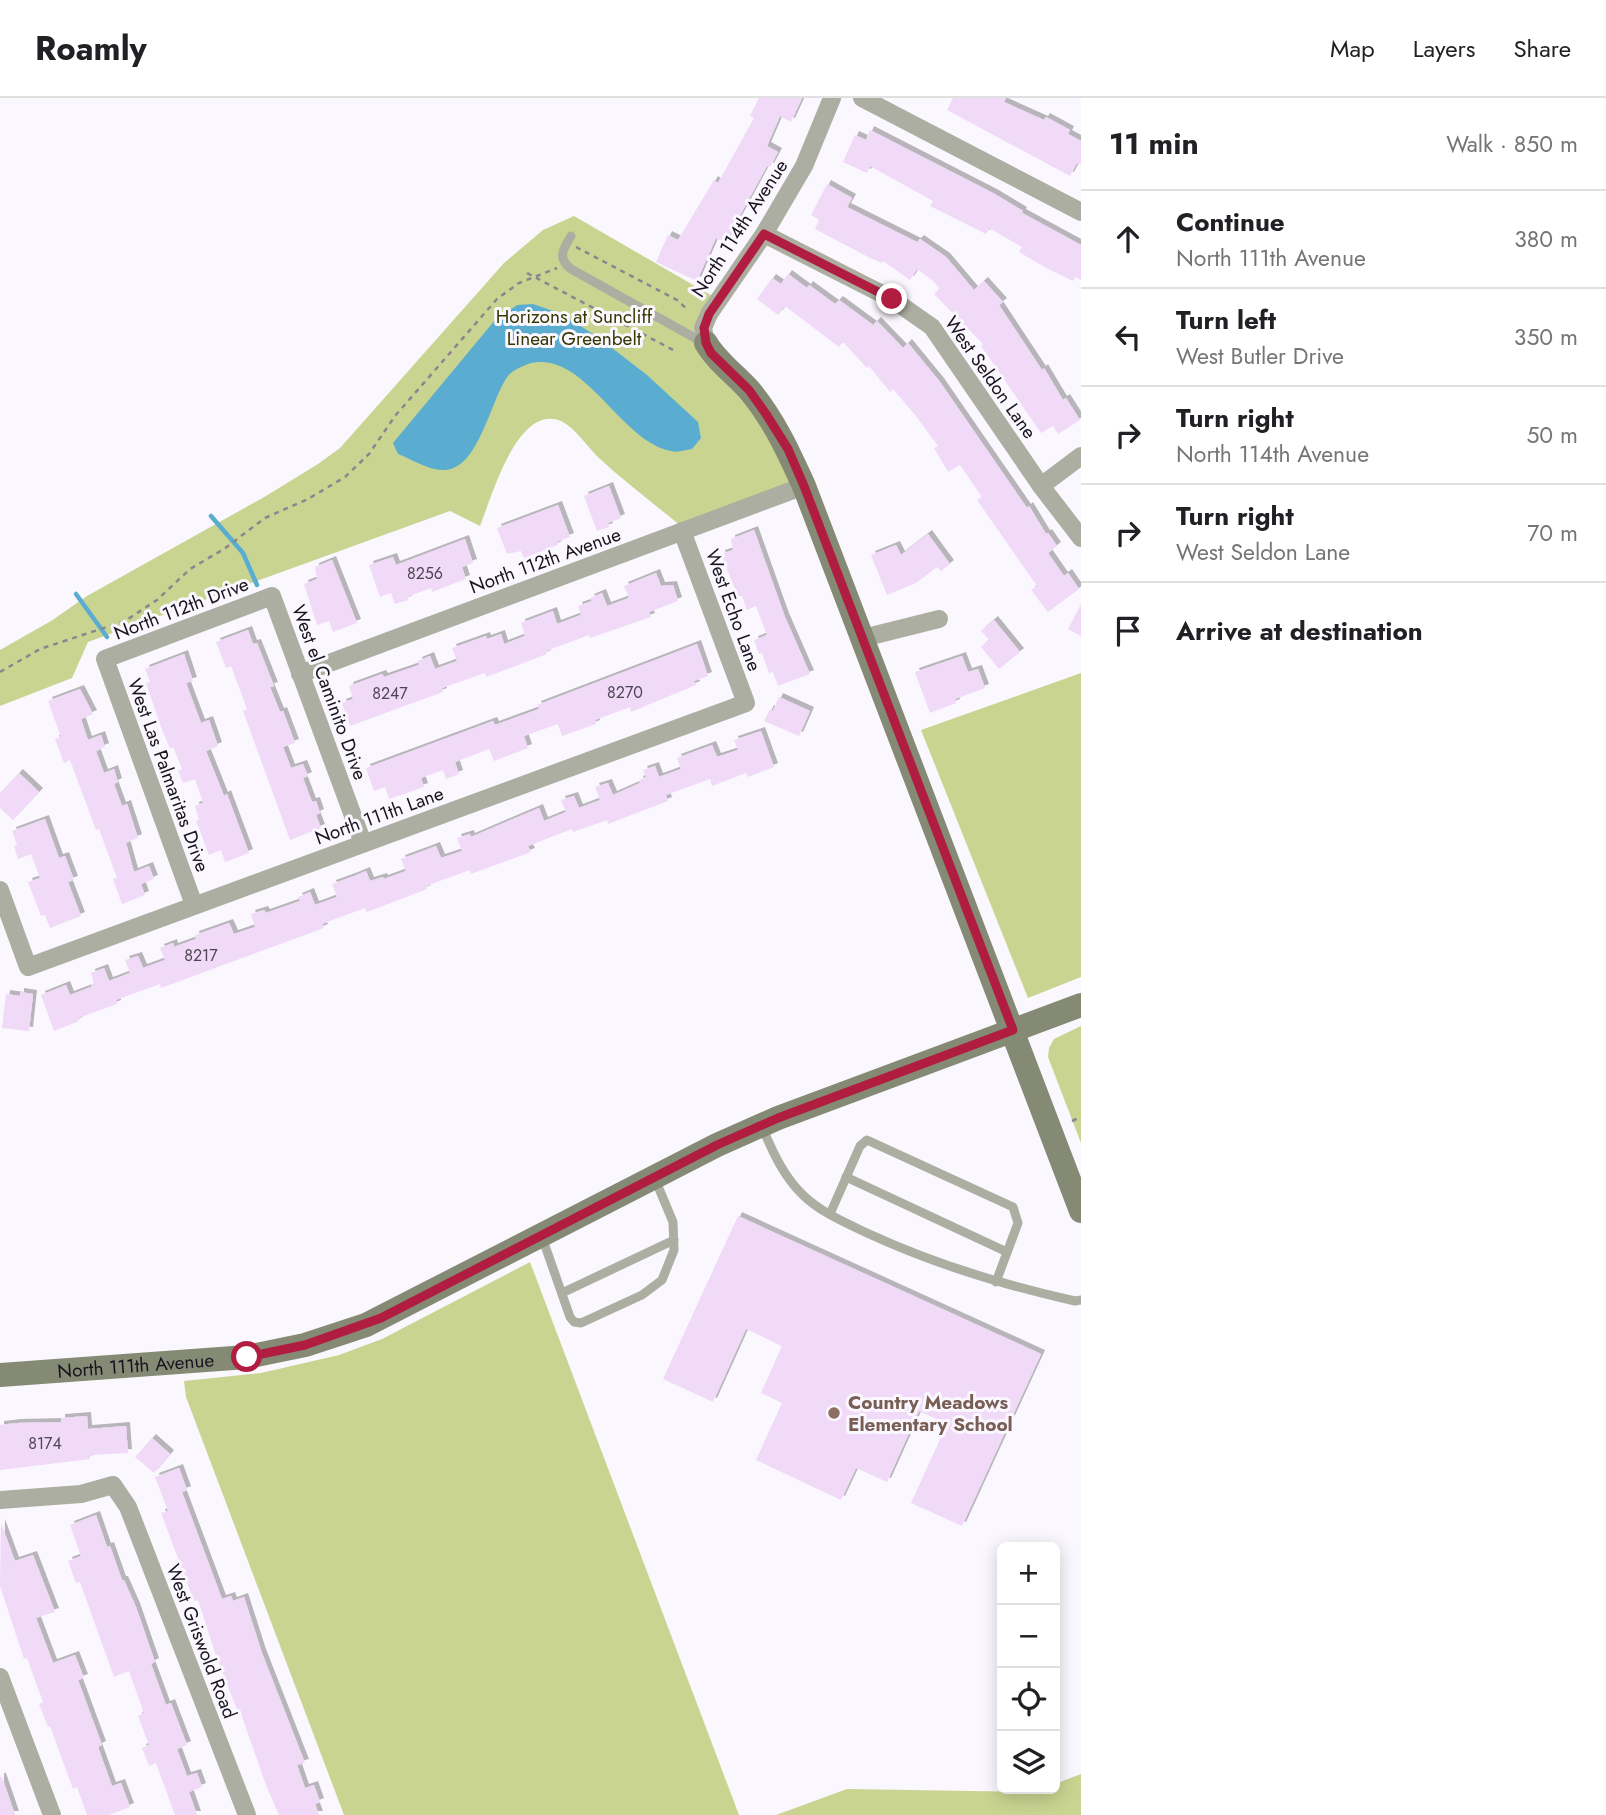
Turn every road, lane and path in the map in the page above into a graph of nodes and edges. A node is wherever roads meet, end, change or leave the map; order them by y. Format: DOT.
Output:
graph roads {
  1 [pos="832,98"];
  2 [pos="862,98"];
  3 [pos="1081,212"];
  4 [pos="764,234"];
  5 [pos="569,239"];
  6 [pos="564,264"];
  7 [pos="527,272"];
  8 [pos="535,277"];
  9 [pos="688,310"];
  10 [pos="706,343"];
  11 [pos="675,351"];
  12 [pos="1081,456"];
  13 [pos="804,486"];
  14 [pos="1041,486"];
  15 [pos="682,531"];
  16 [pos="1081,538"];
  17 [pos="272,596"];
  18 [pos="939,619"];
  19 [pos="863,638"];
  20 [pos="105,659"];
  21 [pos="0,672"];
  22 [pos="300,674"];
  23 [pos="746,703"];
  24 [pos="363,843"];
  25 [pos="0,890"];
  26 [pos="194,905"];
  27 [pos="1081,1005"];
  28 [pos="1013,1030"];
  29 [pos="1081,1117"];
  30 [pos="1072,1121"];
  31 [pos="761,1125"];
  32 [pos="654,1177"];
  33 [pos="846,1177"];
  34 [pos="1081,1211"];
  35 [pos="830,1213"];
  36 [pos="542,1235"];
  37 [pos="674,1240"];
  38 [pos="1007,1252"];
  39 [pos="996,1282"];
  40 [pos="562,1293"];
  41 [pos="1081,1300"];
  42 [pos="0,1375"];
  43 [pos="0,1500"];
  44 [pos="0,1677"];
  45 [pos="52,1815"];
  46 [pos="247,1815"];
  1 -- 4 [label="street, North 114th Avenue"];
  2 -- 3 [label="street"];
  4 -- 10 [label="street, North 114th Avenue"];
  4 -- 14 [label="street, West Seldon Lane"];
  5 -- 6 [label="lane"];
  5 -- 9 [label="path"];
  6 -- 8 [label="path"];
  6 -- 10 [label="lane"];
  7 -- 8 [label="path"];
  8 -- 11 [label="path"];
  8 -- 21 [label="path"];
  10 -- 13 [label="street"];
  12 -- 14 [label="street"];
  13 -- 15 [label="street, North 112th Avenue"];
  13 -- 19 [label="street"];
  14 -- 16 [label="street, West Seldon Lane"];
  15 -- 22 [label="street, North 112th Avenue"];
  15 -- 23 [label="street, West Echo Lane"];
  17 -- 20 [label="street, North 112th Drive"];
  17 -- 22 [label="street, West el Caminito Drive"];
  18 -- 19 [label="street"];
  19 -- 28 [label="street"];
  20 -- 26 [label="street, West Las Palmaritas Drive"];
  22 -- 24 [label="street, West el Caminito Drive"];
  23 -- 24 [label="street, North 111th Lane"];
  24 -- 26 [label="street, North 111th Lane"];
  25 -- 26 [label="street, North 111th Lane"];
  27 -- 28 [label="street, North 111th Avenue"];
  28 -- 31 [label="street, North 111th Avenue"];
  28 -- 34 [label="street"];
  29 -- 30 [label="path"];
  31 -- 32 [label="street, North 111th Avenue"];
  31 -- 35 [label="lane"];
  32 -- 36 [label="street, North 111th Avenue"];
  32 -- 37 [label="lane"];
  33 -- 35 [label="lane"];
  33 -- 38 [label="lane"];
  33 -- 38 [label="lane"];
  35 -- 39 [label="lane"];
  36 -- 40 [label="lane"];
  36 -- 42 [label="street, North 111th Avenue"];
  37 -- 40 [label="lane"];
  37 -- 40 [label="lane"];
  38 -- 39 [label="lane"];
  39 -- 41 [label="lane"];
  43 -- 46 [label="street, West Griswold Road"];
  44 -- 45 [label="street"];
}
